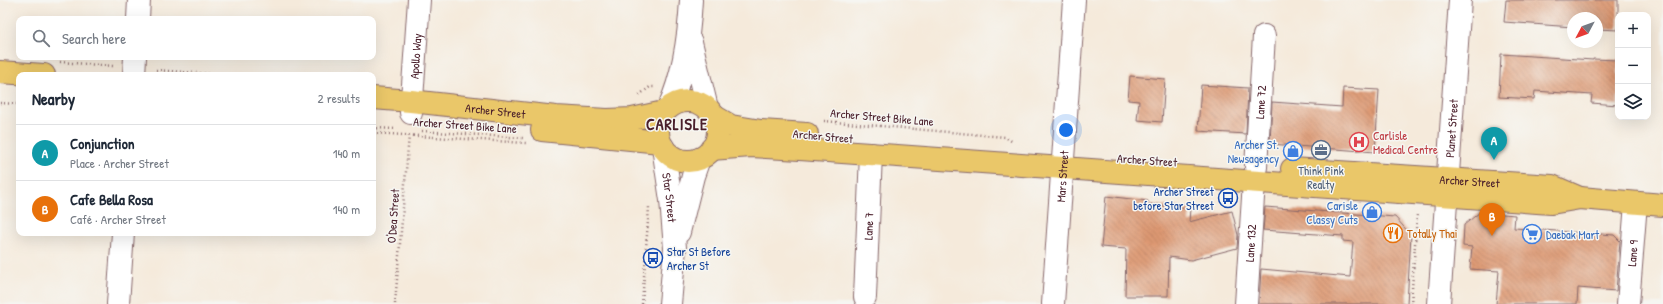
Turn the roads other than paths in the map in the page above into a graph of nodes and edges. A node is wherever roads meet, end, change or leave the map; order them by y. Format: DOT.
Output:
graph roads {
  1 [pos="139,0"];
  2 [pos="419,0"];
  3 [pos="691,0"];
  4 [pos="1074,0"];
  5 [pos="1460,0"];
  6 [pos="138,16"];
  7 [pos="689,33"];
  8 [pos="1264,36"];
  9 [pos="135,60"];
  10 [pos="0,72"];
  11 [pos="134,72"];
  12 [pos="16,73"];
  13 [pos="0,87"];
  14 [pos="16,88"];
  15 [pos="376,100"];
  16 [pos="667,110"];
  17 [pos="376,112"];
  18 [pos="710,112"];
  19 [pos="410,121"];
  20 [pos="661,144"];
  21 [pos="705,154"];
  22 [pos="871,154"];
  23 [pos="1062,161"];
  24 [pos="1255,174"];
  25 [pos="1447,188"];
  26 [pos="1636,203"];
  27 [pos="1663,205"];
  28 [pos="123,236"];
  29 [pos="675,248"];
  30 [pos="865,297"];
  31 [pos="118,304"];
  32 [pos="670,304"];
  33 [pos="1053,304"];
  34 [pos="1246,304"];
  35 [pos="1439,304"];
  36 [pos="1628,304"];
  1 -- 6 [label="street"];
  2 -- 19 [label="street, Apollo Way"];
  3 -- 7 [label="street"];
  4 -- 23 [label="street, Mars Street"];
  5 -- 25 [label="street, Planet Street"];
  7 -- 16 [label="street"];
  7 -- 18 [label="street"];
  8 -- 24 [label="street, Lane 72"];
  9 -- 11 [label="street"];
  10 -- 12 [label="main road"];
  13 -- 14 [label="main road"];
  15 -- 19 [label="main road, Archer Street"];
  16 -- 18 [label="main road"];
  16 -- 19 [label="main road, Archer Street"];
  16 -- 20 [label="main road"];
  17 -- 19 [label="main road, Archer Street"];
  18 -- 21 [label="main road"];
  18 -- 23 [label="main road, Archer Street"];
  19 -- 20 [label="main road, Archer Street"];
  20 -- 21 [label="main road"];
  20 -- 29 [label="street, Star Street"];
  21 -- 22 [label="main road, Archer Street"];
  21 -- 29 [label="street, Star Street"];
  22 -- 23 [label="main road, Archer Street"];
  22 -- 30 [label="street, Lane 7"];
  23 -- 24 [label="main road, Archer Street"];
  23 -- 33 [label="street, Mars Street"];
  24 -- 25 [label="main road, Archer Street"];
  24 -- 34 [label="street, Lane 132"];
  25 -- 26 [label="main road, Archer Street"];
  25 -- 35 [label="street, Planet Street"];
  26 -- 27 [label="main road, Archer Street"];
  26 -- 36 [label="street, Lane 9"];
  28 -- 31 [label="street"];
  29 -- 32 [label="street, Star Street"];
}
